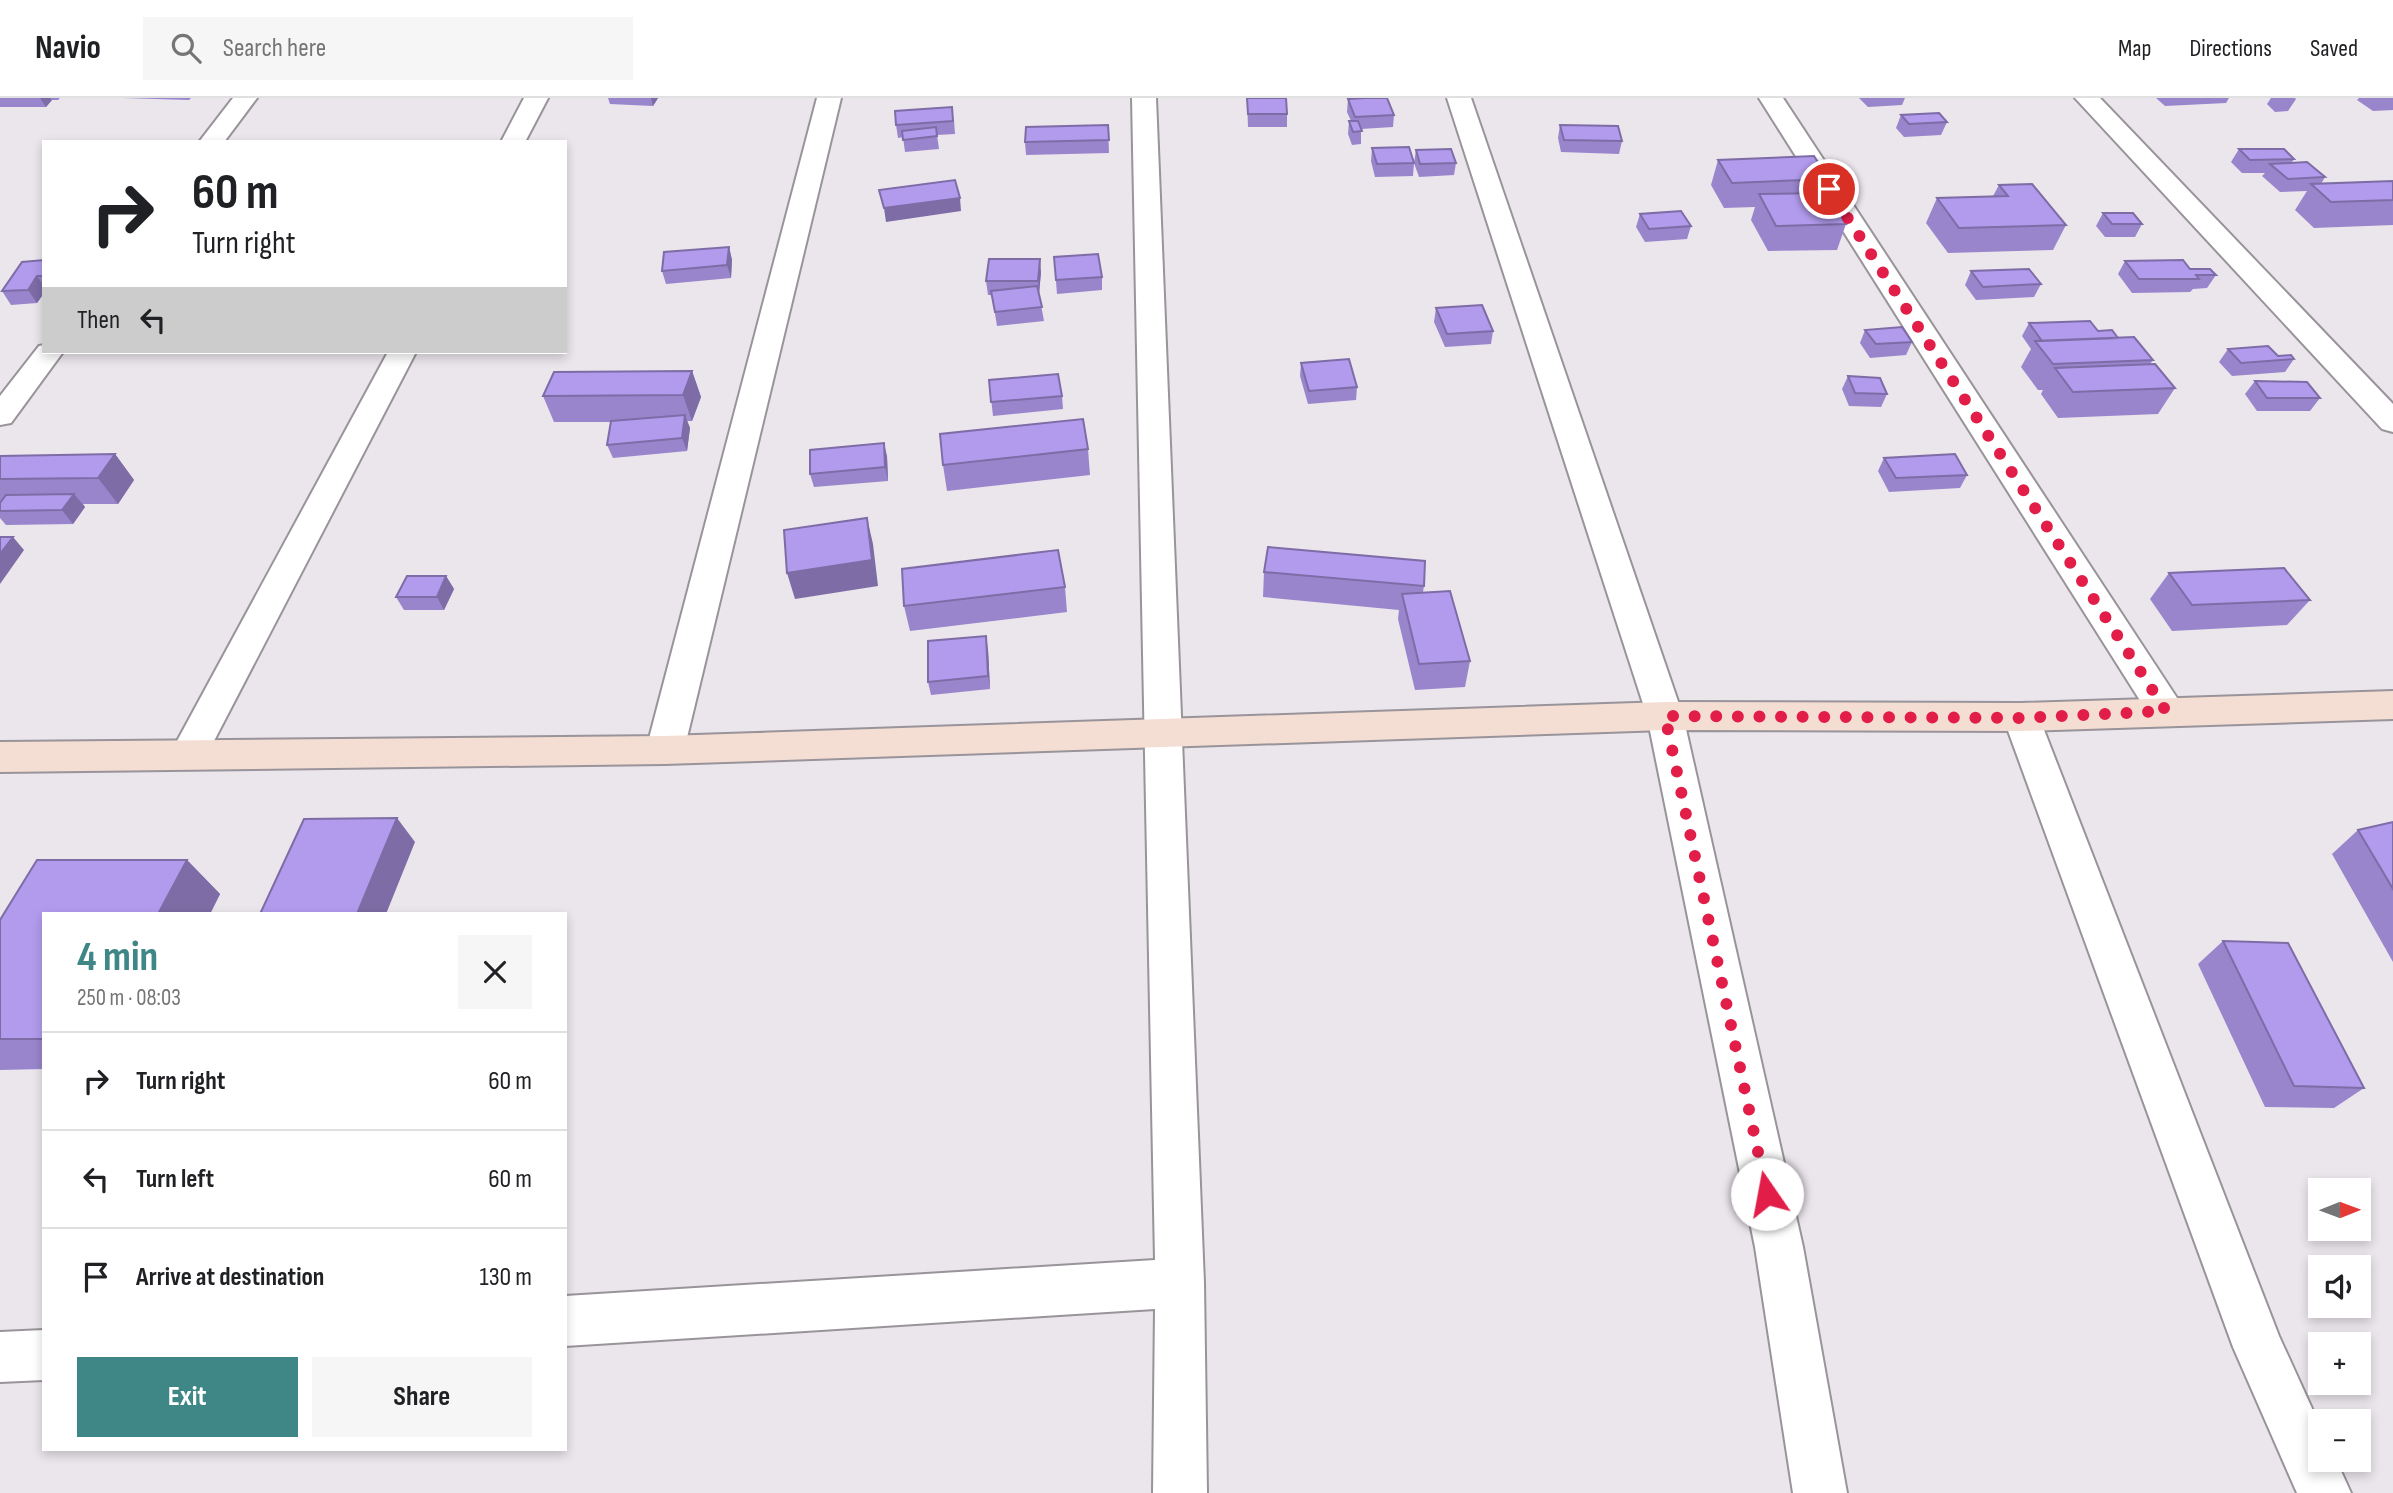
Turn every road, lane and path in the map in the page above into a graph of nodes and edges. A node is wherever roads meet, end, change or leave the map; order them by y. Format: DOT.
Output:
graph roads {
  1 [pos="245,98"];
  2 [pos="536,98"];
  3 [pos="829,98"];
  4 [pos="1144,98"];
  5 [pos="1459,98"];
  6 [pos="1771,98"];
  7 [pos="2087,98"];
  8 [pos="213,140"];
  9 [pos="514,140"];
  10 [pos="48,354"];
  11 [pos="401,354"];
  12 [pos="0,416"];
  13 [pos="2393,422"];
  14 [pos="2393,705"];
  15 [pos="2166,711"];
  16 [pos="1665,716"];
  17 [pos="2021,718"];
  18 [pos="1163,735"];
  19 [pos="665,750"];
  20 [pos="190,754"];
  21 [pos="0,757"];
  22 [pos="1180,1283"];
  23 [pos="567,1321"];
  24 [pos="1180,1493"];
  25 [pos="1820,1493"];
  26 [pos="2324,1493"];
  1 -- 8 [label="street"];
  2 -- 9 [label="street"];
  3 -- 19 [label="street"];
  4 -- 18 [label="street"];
  5 -- 16 [label="street"];
  6 -- 15 [label="street"];
  7 -- 13 [label="street"];
  10 -- 12 [label="street"];
  11 -- 20 [label="street"];
  14 -- 15 [label="street"];
  15 -- 17 [label="street"];
  16 -- 17 [label="street"];
  16 -- 18 [label="street"];
  16 -- 25 [label="street"];
  17 -- 26 [label="street"];
  18 -- 19 [label="street"];
  18 -- 22 [label="street"];
  19 -- 20 [label="street"];
  20 -- 21 [label="street"];
  22 -- 23 [label="street"];
  22 -- 24 [label="street"];
}
